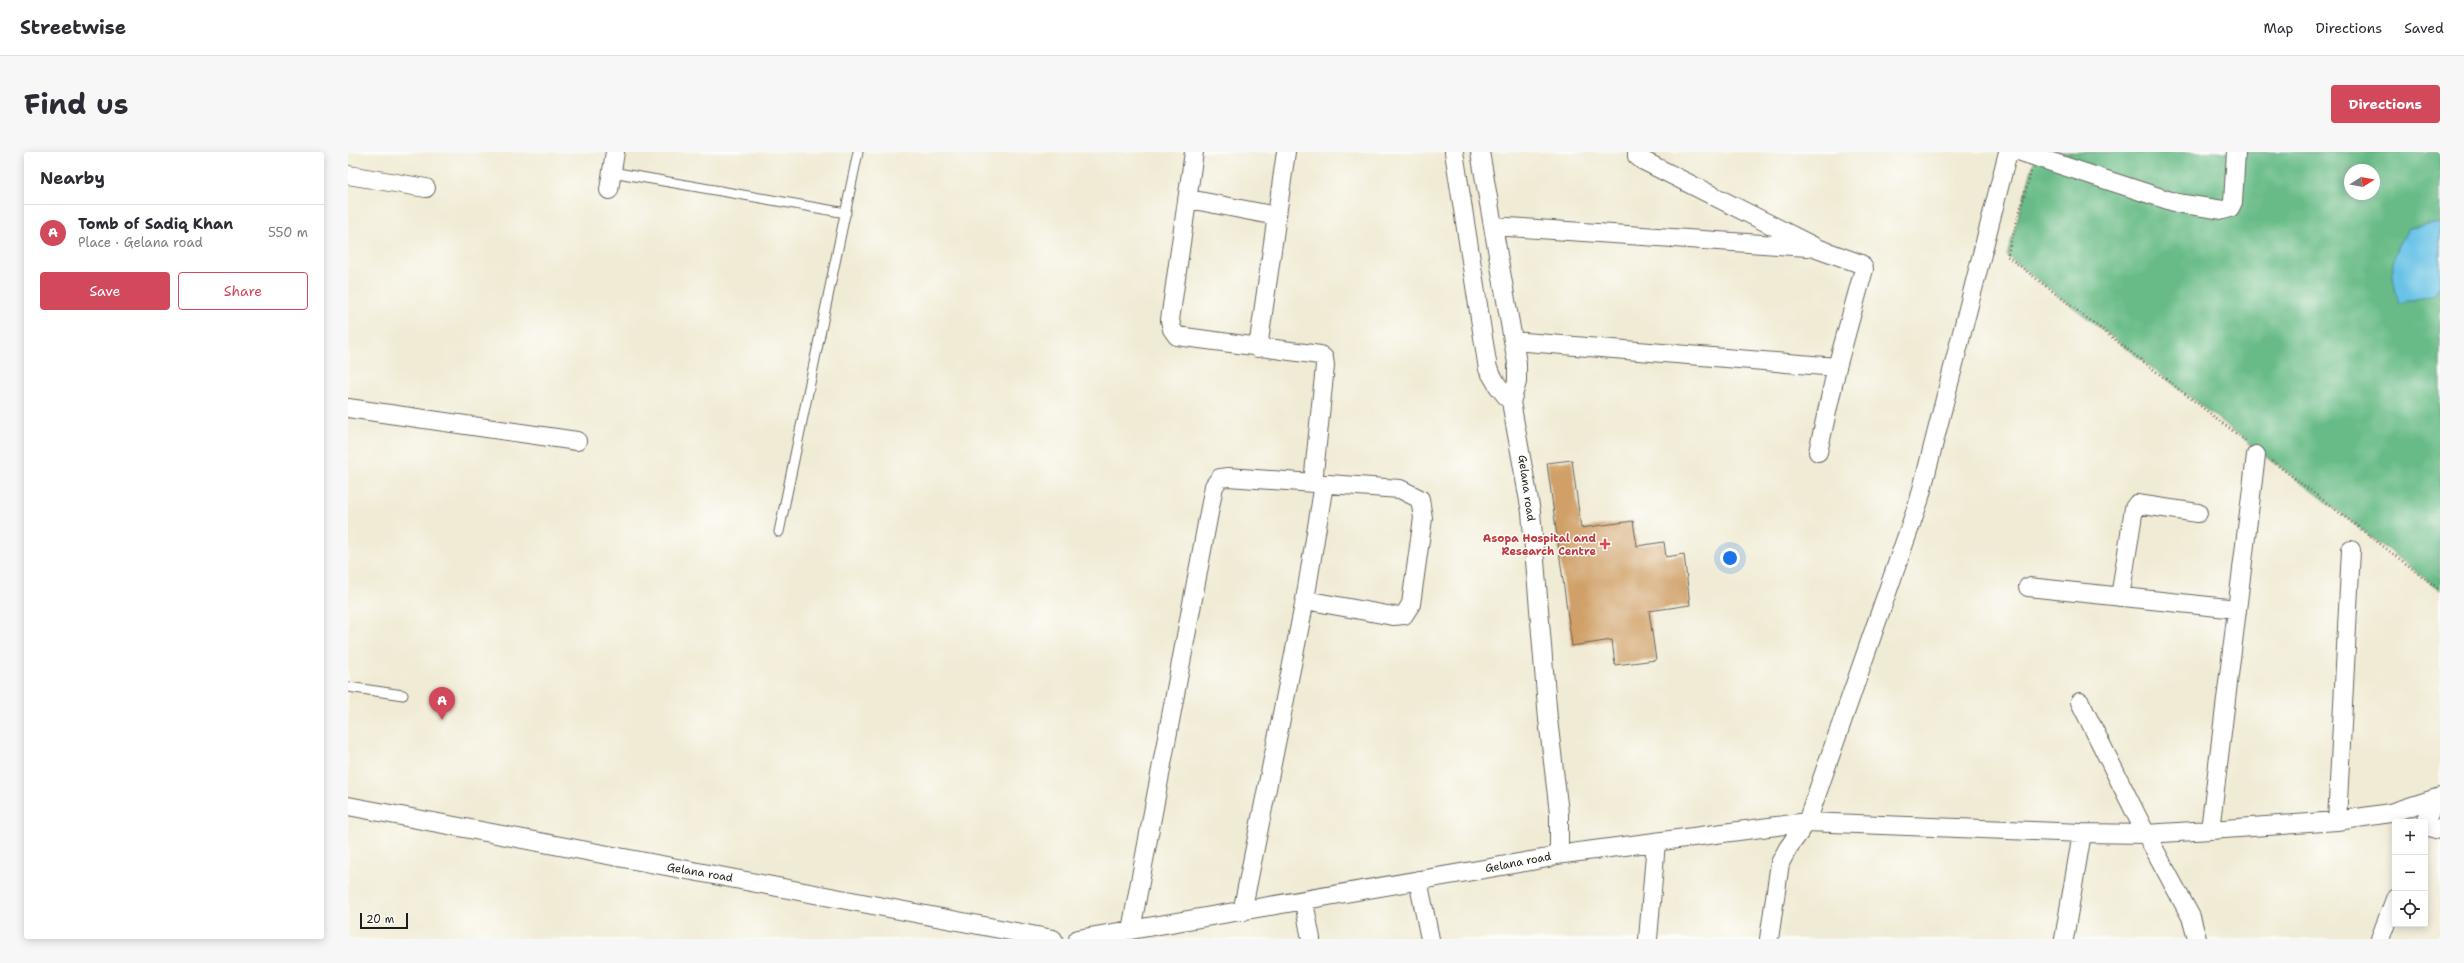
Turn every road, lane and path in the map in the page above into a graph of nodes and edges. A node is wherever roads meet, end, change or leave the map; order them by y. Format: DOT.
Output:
graph roads {
  1 [pos="615,152"];
  2 [pos="858,152"];
  3 [pos="1194,152"];
  4 [pos="1286,152"];
  5 [pos="1454,152"];
  6 [pos="1480,152"];
  7 [pos="1637,152"];
  8 [pos="2008,152"];
  9 [pos="2021,152"];
  10 [pos="2236,152"];
  11 [pos="2033,167"];
  12 [pos="612,172"];
  13 [pos="348,175"];
  14 [pos="426,188"];
  15 [pos="609,190"];
  16 [pos="1189,200"];
  17 [pos="846,213"];
  18 [pos="1276,216"];
  19 [pos="1493,226"];
  20 [pos="1817,248"];
  21 [pos="1514,341"];
  22 [pos="1258,348"];
  23 [pos="1837,367"];
  24 [pos="1511,402"];
  25 [pos="348,408"];
  26 [pos="577,441"];
  27 [pos="1818,452"];
  28 [pos="2259,453"];
  29 [pos="1319,484"];
  30 [pos="2198,513"];
  31 [pos="778,532"];
  32 [pos="2351,550"];
  33 [pos="2028,587"];
  34 [pos="2440,590"];
  35 [pos="2120,597"];
  36 [pos="1305,600"];
  37 [pos="2237,609"];
  38 [pos="348,687"];
  39 [pos="403,695"];
  40 [pos="2080,702"];
  41 [pos="348,806"];
  42 [pos="2432,812"];
  43 [pos="2337,821"];
  44 [pos="1807,822"];
  45 [pos="2210,830"];
  46 [pos="2440,830"];
  47 [pos="2082,833"];
  48 [pos="2146,834"];
  49 [pos="1656,842"];
  50 [pos="1556,855"];
  51 [pos="1418,880"];
  52 [pos="1304,902"];
  53 [pos="2392,907"];
  54 [pos="1242,912"];
  55 [pos="1131,930"];
  56 [pos="1033,938"];
  57 [pos="1053,939"];
  58 [pos="1078,939"];
  59 [pos="1311,939"];
  60 [pos="1430,939"];
  61 [pos="1648,939"];
  62 [pos="1769,939"];
  63 [pos="2064,939"];
  64 [pos="2197,939"];
  65 [pos="2380,939"];
  1 -- 12 [label="street"];
  2 -- 17 [label="lane"];
  3 -- 16 [label="street"];
  4 -- 18 [label="street"];
  5 -- 24 [label="street"];
  6 -- 19 [label="street"];
  7 -- 20 [label="street"];
  8 -- 44 [label="street"];
  9 -- 10 [label="street"];
  11 -- 28 [label="path"];
  12 -- 15 [label="street"];
  12 -- 17 [label="lane"];
  13 -- 14 [label="street"];
  16 -- 18 [label="street"];
  16 -- 22 [label="street"];
  17 -- 31 [label="lane"];
  18 -- 22 [label="street"];
  19 -- 20 [label="street"];
  19 -- 21 [label="street"];
  20 -- 23 [label="street"];
  21 -- 23 [label="street"];
  21 -- 24 [label="street"];
  22 -- 29 [label="street"];
  23 -- 27 [label="street"];
  24 -- 50 [label="street, Gelana road"];
  25 -- 26 [label="street"];
  28 -- 34 [label="path"];
  28 -- 37 [label="street"];
  29 -- 36 [label="street"];
  29 -- 36 [label="street"];
  29 -- 55 [label="street"];
  30 -- 35 [label="street"];
  32 -- 43 [label="street"];
  33 -- 35 [label="street"];
  35 -- 37 [label="street"];
  36 -- 54 [label="street"];
  37 -- 45 [label="street"];
  38 -- 39 [label="lane"];
  40 -- 48 [label="street"];
  41 -- 56 [label="street, Gelana road"];
  42 -- 43 [label="street"];
  42 -- 46 [label="street"];
  43 -- 45 [label="street"];
  44 -- 47 [label="street"];
  44 -- 49 [label="street"];
  44 -- 62 [label="street"];
  45 -- 48 [label="street"];
  47 -- 48 [label="street"];
  47 -- 63 [label="street"];
  48 -- 64 [label="street"];
  49 -- 50 [label="street"];
  49 -- 61 [label="street"];
  50 -- 51 [label="street, Gelana road"];
  51 -- 52 [label="street, Gelana road"];
  51 -- 60 [label="street"];
  52 -- 54 [label="street, Gelana road"];
  52 -- 59 [label="street"];
  53 -- 65 [label="street"];
  54 -- 55 [label="street, Gelana road"];
  55 -- 58 [label="street, Gelana road"];
  56 -- 57 [label="street, Gelana road"];
}
